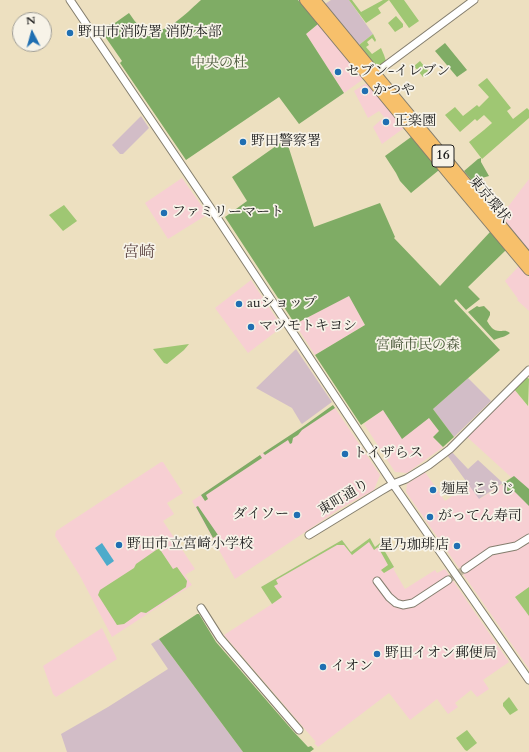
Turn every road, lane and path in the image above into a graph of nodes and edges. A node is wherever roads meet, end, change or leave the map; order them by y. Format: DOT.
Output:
graph roads {
  1 [pos="70,0"];
  2 [pos="305,0"];
  3 [pos="315,0"];
  4 [pos="474,0"];
  5 [pos="372,75"];
  6 [pos="529,259"];
  7 [pos="529,270"];
  8 [pos="529,370"];
  9 [pos="393,484"];
  10 [pos="309,535"];
  11 [pos="529,538"];
  12 [pos="465,569"];
  13 [pos="448,580"];
  14 [pos="377,581"];
  15 [pos="201,608"];
  16 [pos="529,680"];
  17 [pos="299,730"];
  1 -- 9 [label="street"];
  2 -- 5 [label="highway, 東京環状 / 16"];
  3 -- 5 [label="highway, 東京環状 / 16"];
  4 -- 5 [label="street"];
  5 -- 6 [label="highway, 東京環状 / 16"];
  5 -- 7 [label="highway, 東京環状 / 16"];
  8 -- 9 [label="street, 東町通り"];
  9 -- 10 [label="street, 東町通り"];
  9 -- 16 [label="street"];
  11 -- 12 [label="street"];
  13 -- 14 [label="street"];
  15 -- 17 [label="street"];
}
